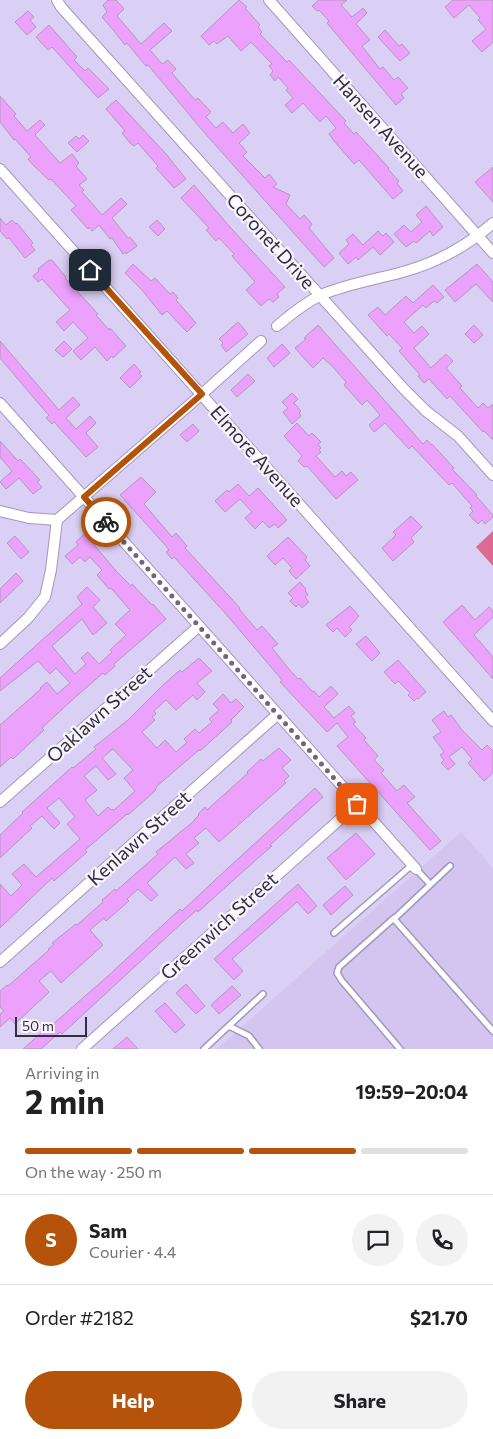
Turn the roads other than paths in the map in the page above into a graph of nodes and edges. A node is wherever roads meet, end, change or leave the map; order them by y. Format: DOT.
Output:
graph roads {
  1 [pos="57,0"];
  2 [pos="269,0"];
  3 [pos="0,169"];
  4 [pos="493,223"];
  5 [pos="478,236"];
  6 [pos="493,253"];
  7 [pos="320,296"];
  8 [pos="277,326"];
  9 [pos="261,341"];
  10 [pos="202,394"];
  11 [pos="0,403"];
  12 [pos="493,475"];
  13 [pos="84,497"];
  14 [pos="0,511"];
  15 [pos="56,520"];
  16 [pos="198,626"];
  17 [pos="0,644"];
  18 [pos="278,714"];
  19 [pos="493,721"];
  20 [pos="0,802"];
  21 [pos="357,804"];
  22 [pos="450,866"];
  23 [pos="414,867"];
  24 [pos="430,884"];
  25 [pos="394,918"];
  26 [pos="334,933"];
  27 [pos="0,962"];
  28 [pos="263,994"];
  29 [pos="229,1026"];
  30 [pos="493,1031"];
  31 [pos="82,1049"];
  32 [pos="204,1049"];
  33 [pos="259,1049"];
  34 [pos="400,1049"];
  1 -- 7 [label="street, Coronet Drive"];
  2 -- 5 [label="street, Hansen Avenue"];
  3 -- 10 [label="street, Elmore Avenue"];
  4 -- 5 [label="street"];
  5 -- 6 [label="street, Hansen Avenue"];
  5 -- 7 [label="street"];
  7 -- 8 [label="street"];
  7 -- 12 [label="street, Coronet Drive"];
  9 -- 10 [label="street"];
  10 -- 13 [label="street"];
  10 -- 19 [label="street, Elmore Avenue"];
  11 -- 13 [label="street"];
  13 -- 15 [label="street"];
  13 -- 16 [label="street"];
  14 -- 15 [label="street"];
  15 -- 17 [label="street"];
  16 -- 18 [label="street"];
  16 -- 20 [label="street, Oaklawn Street"];
  18 -- 21 [label="street"];
  18 -- 27 [label="street, Kenlawn Street"];
  21 -- 23 [label="street"];
  21 -- 31 [label="street, Greenwich Street"];
  22 -- 24 [label="lane"];
  23 -- 24 [label="lane"];
  23 -- 26 [label="lane"];
  24 -- 25 [label="lane"];
  25 -- 30 [label="lane"];
  25 -- 34 [label="lane"];
  28 -- 29 [label="lane"];
  29 -- 32 [label="lane"];
  29 -- 33 [label="lane"];
}
